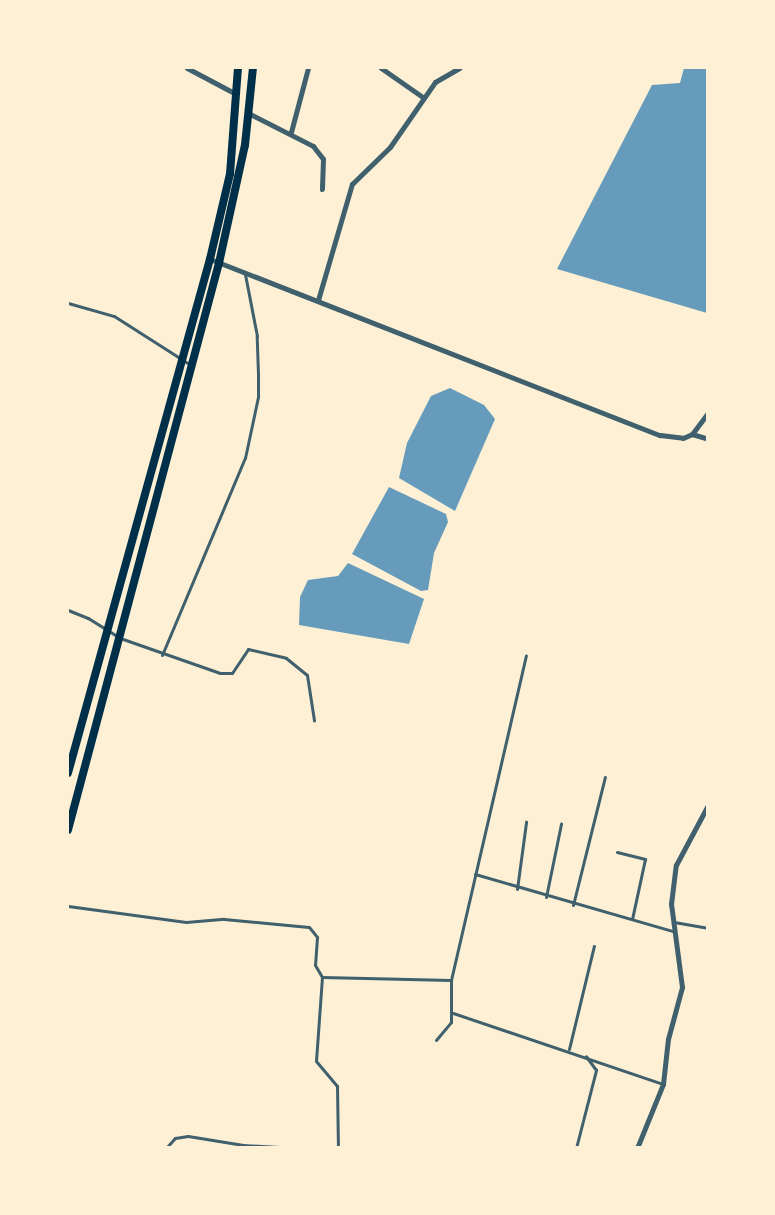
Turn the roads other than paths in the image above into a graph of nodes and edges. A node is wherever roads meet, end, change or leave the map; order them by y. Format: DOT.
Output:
graph roads {
  1 [pos="187,68"];
  2 [pos="238,68"];
  3 [pos="253,68"];
  4 [pos="308,68"];
  5 [pos="381,68"];
  6 [pos="459,68"];
  7 [pos="236,94"];
  8 [pos="424,98"];
  9 [pos="249,114"];
  10 [pos="291,132"];
  11 [pos="322,189"];
  12 [pos="210,259"];
  13 [pos="219,263"];
  14 [pos="245,274"];
  15 [pos="318,300"];
  16 [pos="68,303"];
  17 [pos="188,364"];
  18 [pos="708,413"];
  19 [pos="692,435"];
  20 [pos="708,439"];
  21 [pos="68,610"];
  22 [pos="108,629"];
  23 [pos="120,638"];
  24 [pos="162,655"];
  25 [pos="526,656"];
  26 [pos="314,720"];
  27 [pos="68,773"];
  28 [pos="605,777"];
  29 [pos="708,805"];
  30 [pos="526,822"];
  31 [pos="561,824"];
  32 [pos="68,830"];
  33 [pos="617,852"];
  34 [pos="475,874"];
  35 [pos="517,889"];
  36 [pos="546,897"];
  37 [pos="573,905"];
  38 [pos="68,906"];
  39 [pos="632,919"];
  40 [pos="674,922"];
  41 [pos="708,928"];
  42 [pos="675,931"];
  43 [pos="594,946"];
  44 [pos="322,977"];
  45 [pos="451,980"];
  46 [pos="453,1013"];
  47 [pos="436,1040"];
  48 [pos="569,1049"];
  49 [pos="584,1055"];
  50 [pos="663,1084"];
  51 [pos="166,1148"];
  52 [pos="297,1148"];
  53 [pos="338,1148"];
  54 [pos="576,1148"];
  55 [pos="637,1148"];
  1 -- 7 [label="street"];
  2 -- 7 [label="main road"];
  3 -- 9 [label="main road"];
  4 -- 10 [label="street"];
  5 -- 8 [label="street"];
  6 -- 8 [label="street"];
  7 -- 12 [label="main road"];
  8 -- 15 [label="street"];
  9 -- 10 [label="street"];
  9 -- 13 [label="main road"];
  10 -- 11 [label="street"];
  12 -- 13 [label="street"];
  12 -- 17 [label="main road"];
  13 -- 14 [label="street"];
  13 -- 17 [label="main road"];
  14 -- 15 [label="street"];
  14 -- 24 [label="lane"];
  15 -- 19 [label="street"];
  16 -- 17 [label="lane"];
  17 -- 22 [label="main road"];
  17 -- 23 [label="main road"];
  18 -- 19 [label="street"];
  19 -- 20 [label="street"];
  21 -- 22 [label="lane"];
  22 -- 23 [label="lane"];
  22 -- 27 [label="main road"];
  23 -- 24 [label="lane"];
  23 -- 32 [label="main road"];
  24 -- 26 [label="lane"];
  25 -- 34 [label="lane"];
  28 -- 37 [label="lane"];
  29 -- 40 [label="street"];
  30 -- 35 [label="lane"];
  31 -- 36 [label="lane"];
  33 -- 39 [label="lane"];
  34 -- 35 [label="lane"];
  34 -- 45 [label="lane"];
  35 -- 36 [label="lane"];
  36 -- 37 [label="lane"];
  37 -- 39 [label="lane"];
  38 -- 44 [label="lane"];
  39 -- 42 [label="lane"];
  40 -- 41 [label="lane"];
  40 -- 42 [label="street"];
  42 -- 50 [label="street"];
  43 -- 48 [label="lane"];
  44 -- 45 [label="lane"];
  44 -- 53 [label="lane"];
  45 -- 46 [label="lane"];
  46 -- 47 [label="lane"];
  46 -- 48 [label="lane"];
  48 -- 49 [label="lane"];
  49 -- 50 [label="lane"];
  49 -- 54 [label="lane"];
  50 -- 55 [label="street"];
  51 -- 52 [label="lane"];
}
